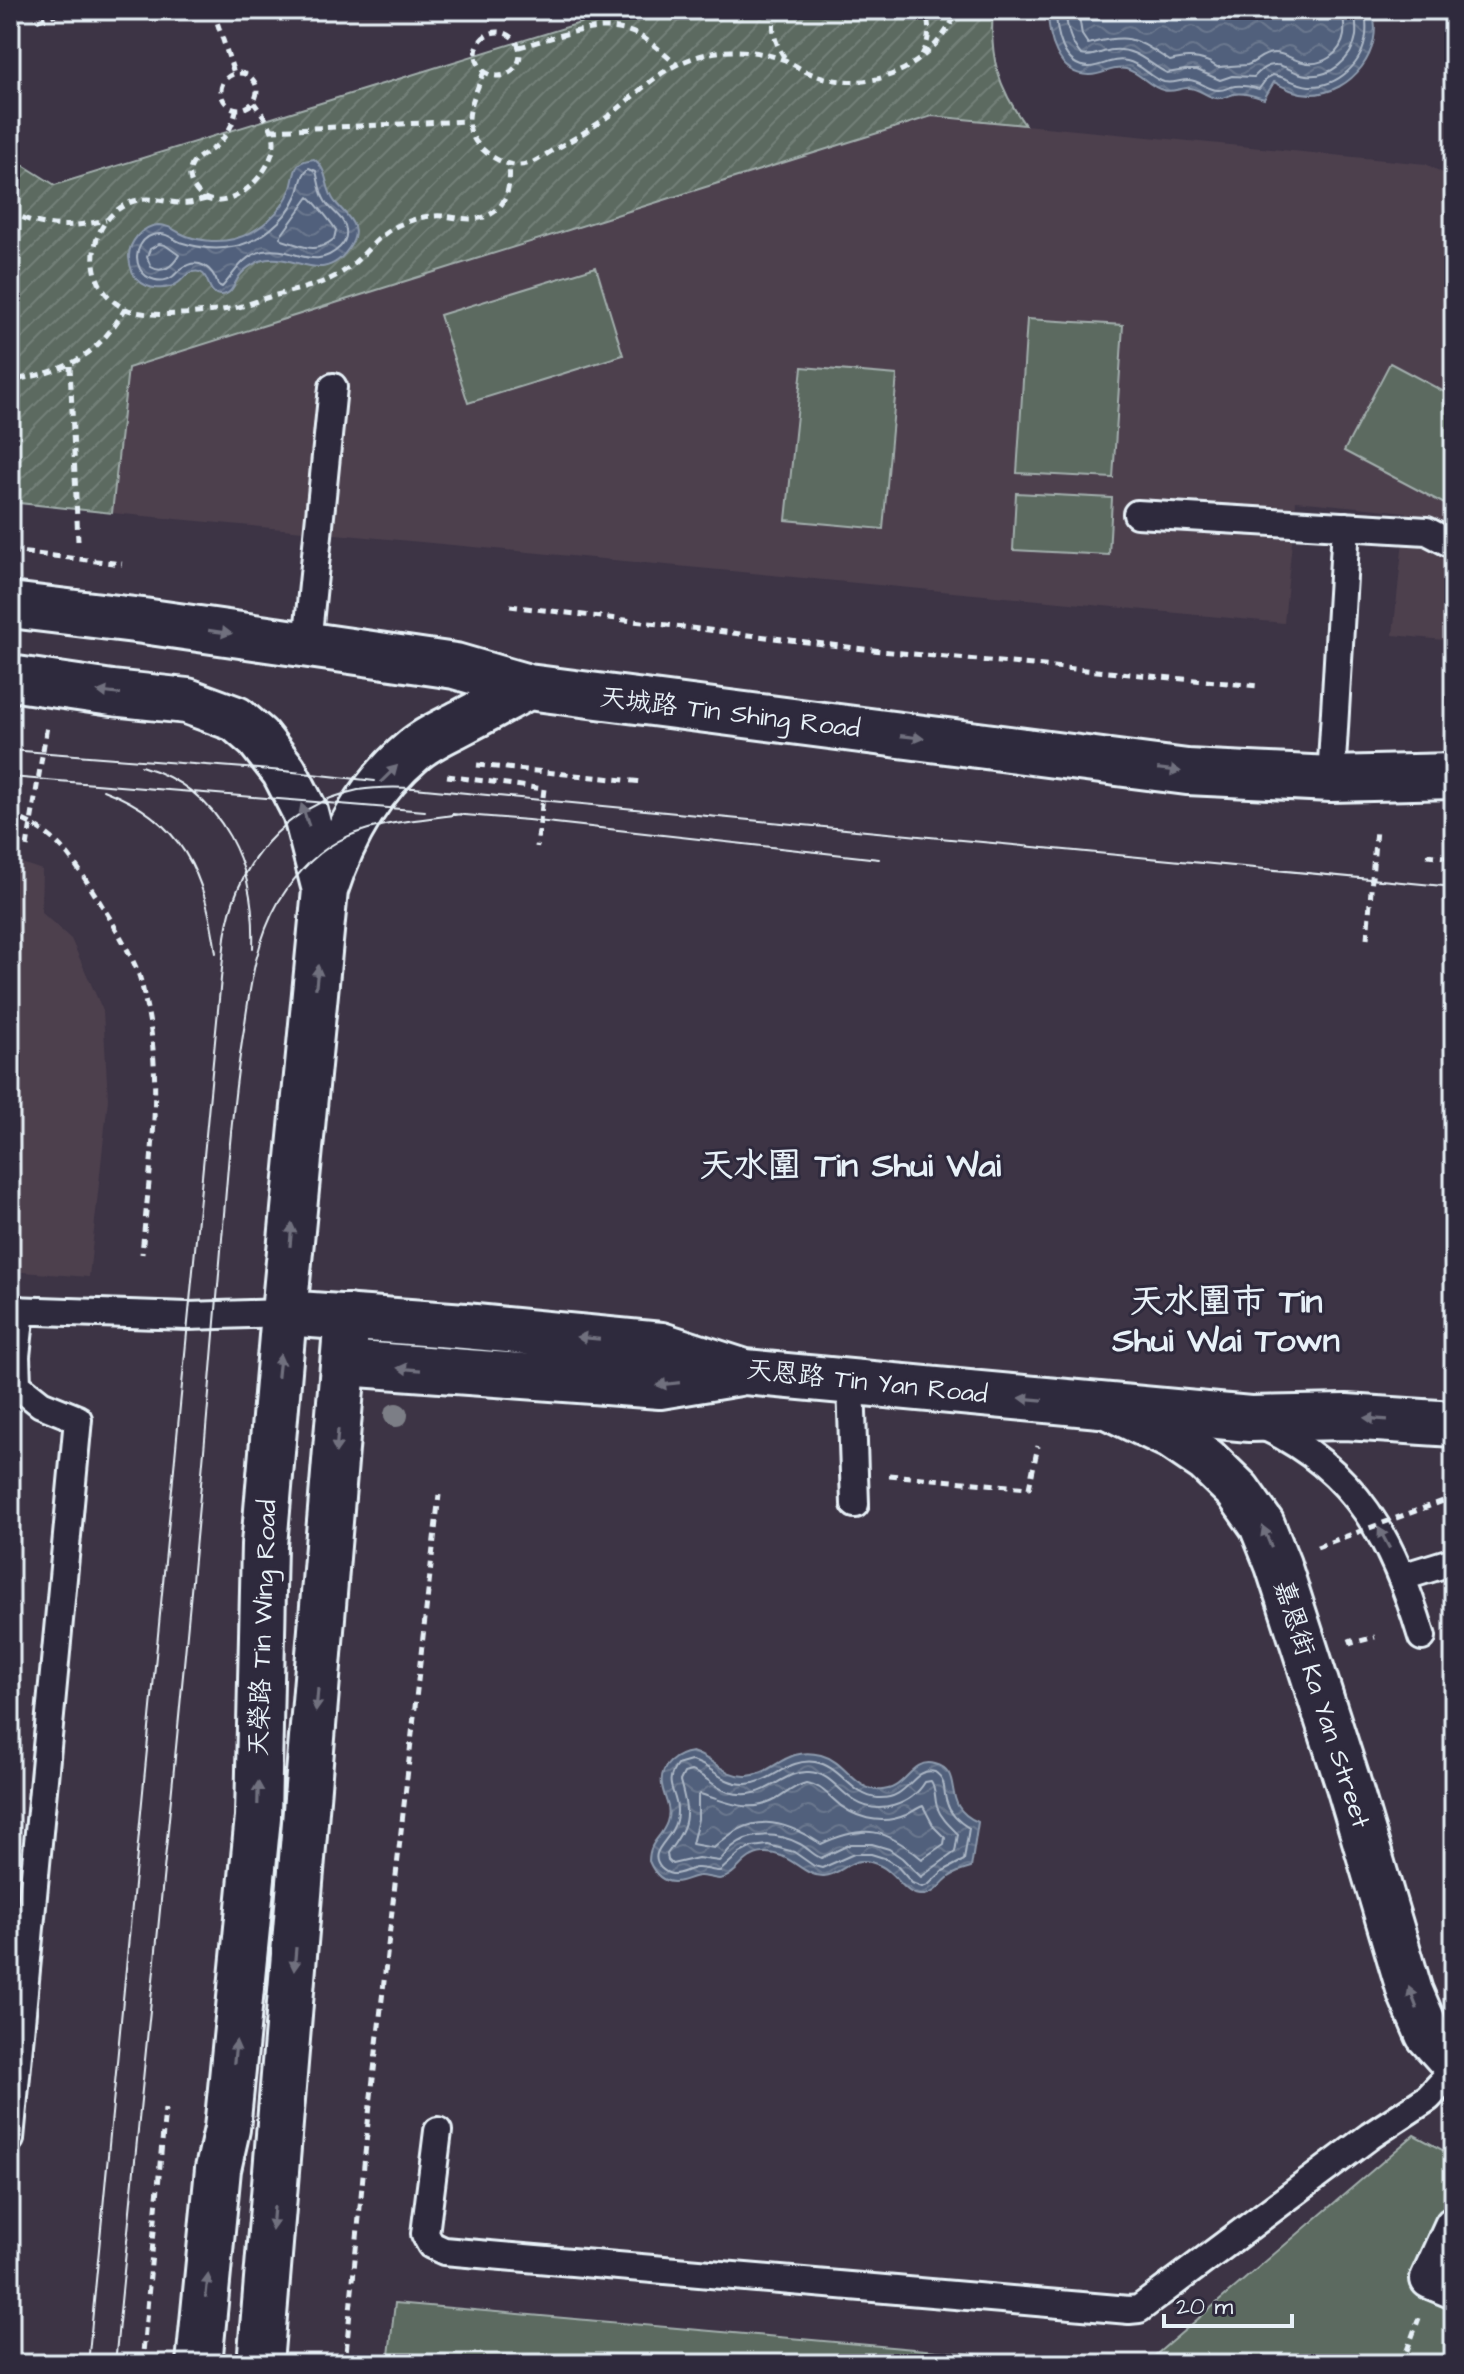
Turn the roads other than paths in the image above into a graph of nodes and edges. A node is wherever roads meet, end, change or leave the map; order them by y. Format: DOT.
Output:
graph roads {
  1 [pos="333,387"];
  2 [pos="1137,514"];
  3 [pos="1346,526"];
  4 [pos="1454,545"];
  5 [pos="10,605"];
  6 [pos="307,644"];
  7 [pos="10,678"];
  8 [pos="528,687"];
  9 [pos="1454,776"];
  10 [pos="1331,779"];
  11 [pos="325,890"];
  12 [pos="15,1310"];
  13 [pos="284,1313"];
  14 [pos="347,1317"];
  15 [pos="344,1363"];
  16 [pos="745,1372"];
  17 [pos="851,1382"];
  18 [pos="1109,1406"];
  19 [pos="1250,1419"];
  20 [pos="1454,1424"];
  21 [pos="855,1504"];
  22 [pos="1454,1561"];
  23 [pos="1402,1577"];
  24 [pos="1422,1637"];
  25 [pos="1454,2063"];
  26 [pos="1454,2070"];
  27 [pos="438,2131"];
  28 [pos="10,2139"];
  29 [pos="1454,2226"];
  30 [pos="1454,2289"];
  31 [pos="199,2364"];
  32 [pos="260,2364"];
  1 -- 6 [label="lane"];
  2 -- 3 [label="lane"];
  3 -- 4 [label="lane"];
  3 -- 10 [label="lane"];
  5 -- 6 [label="main road, 天城路 Tin Shing Road, one-way"];
  6 -- 8 [label="main road, 天城路 Tin Shing Road"];
  11 -- 7 [label="main road, 天榮路 Tin Wing Road, one-way"];
  8 -- 10 [label="main road, 天城路 Tin Shing Road, one-way"];
  11 -- 8 [label="main road, 天榮路 Tin Wing Road, one-way"];
  9 -- 10 [label="main road, 天城路 Tin Shing Road"];
  13 -- 11 [label="main road, 天榮路 Tin Wing Road, one-way"];
  12 -- 13 [label="lane"];
  12 -- 28 [label="lane"];
  13 -- 14 [label="main road, 天恩路 Tin Yan Road"];
  31 -- 13 [label="main road, 天榮路 Tin Wing Road, one-way"];
  14 -- 15 [label="main road, 天榮路 Tin Wing Road"];
  16 -- 14 [label="main road, 天恩路 Tin Yan Road, one-way"];
  16 -- 15 [label="main road, one-way"];
  15 -- 32 [label="main road, 天榮路 Tin Wing Road, one-way"];
  16 -- 17 [label="main road, 天恩路 Tin Yan Road"];
  18 -- 17 [label="main road, 天恩路 Tin Yan Road, one-way"];
  17 -- 21 [label="lane"];
  18 -- 19 [label="main road, 天恩路 Tin Yan Road"];
  25 -- 18 [label="main road, 嘉恩街 Ka Yan Street, one-way"];
  20 -- 19 [label="main road, 天恩路 Tin Yan Road, one-way"];
  23 -- 19 [label="lane, one-way"];
  22 -- 23 [label="lane"];
  23 -- 24 [label="lane"];
  26 -- 27 [label="lane"];
  29 -- 30 [label="street"];
}
